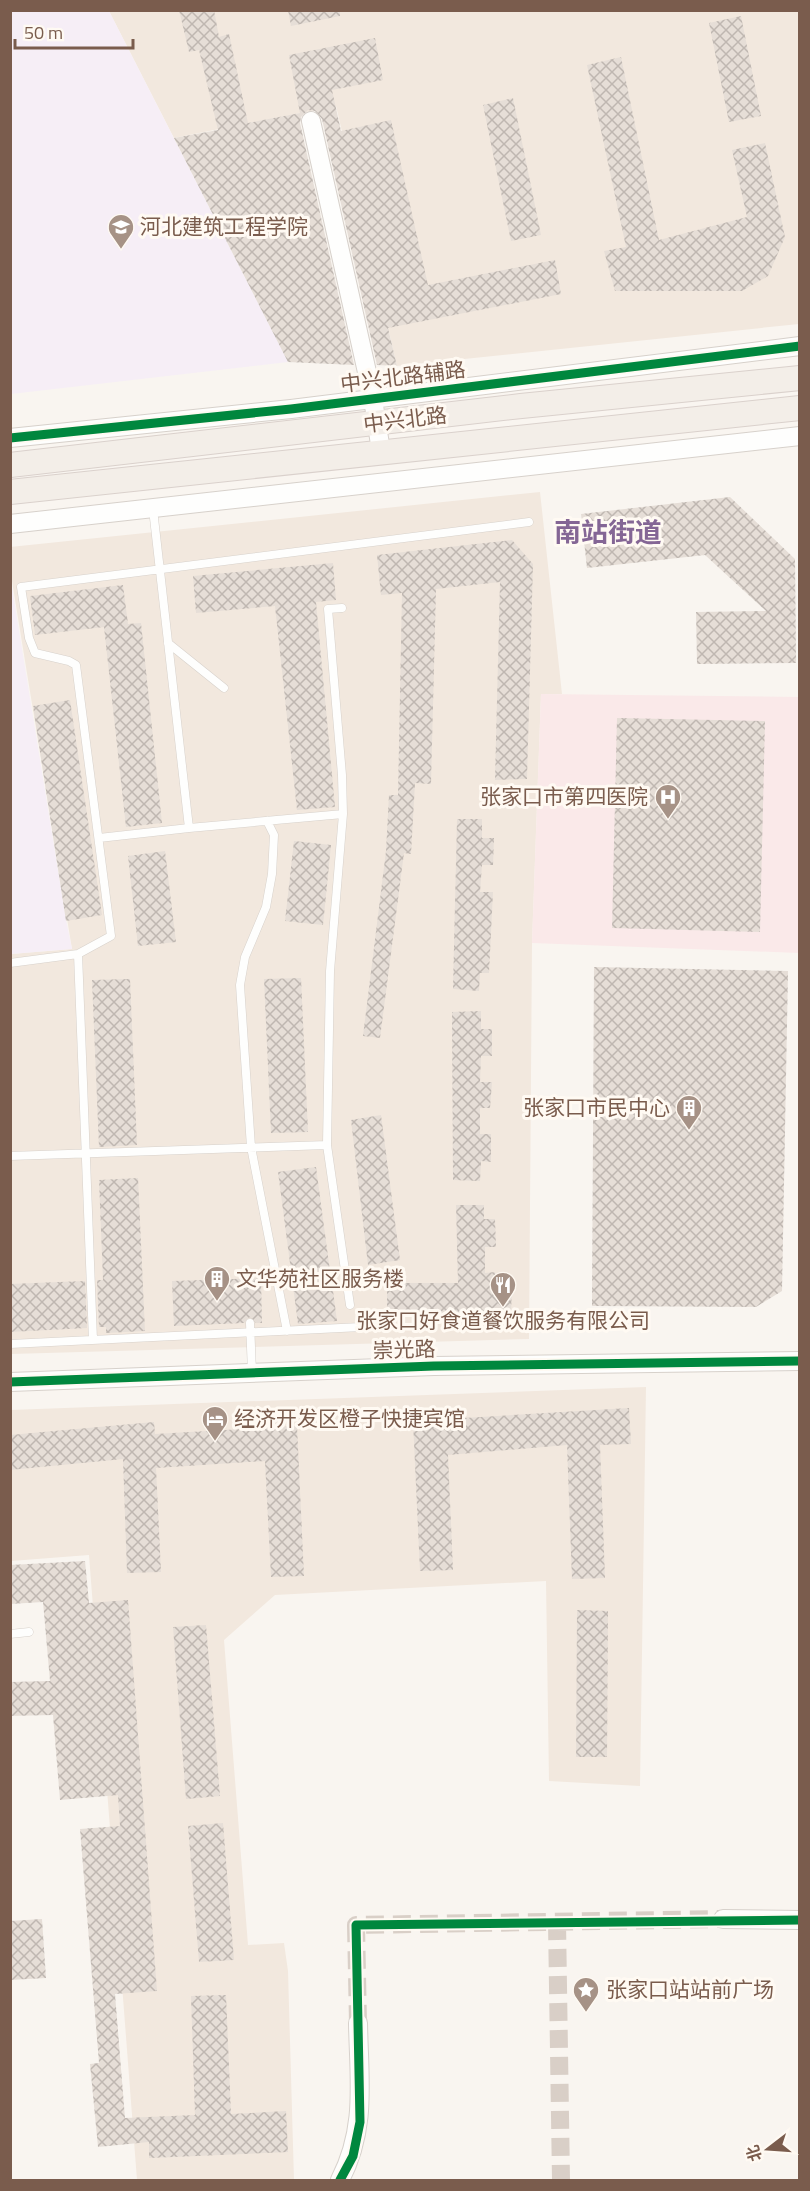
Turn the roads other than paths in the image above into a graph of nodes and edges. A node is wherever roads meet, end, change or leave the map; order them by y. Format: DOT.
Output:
graph roads {
  1 [pos="311,121"];
  2 [pos="800,346"];
  3 [pos="800,378"];
  4 [pos="373,399"];
  5 [pos="800,408"];
  6 [pos="377,424"];
  7 [pos="800,436"];
  8 [pos="10,438"];
  9 [pos="381,451"];
  10 [pos="10,465"];
  11 [pos="10,492"];
  12 [pos="153,508"];
  13 [pos="529,522"];
  14 [pos="10,524"];
  15 [pos="160,568"];
  16 [pos="342,608"];
  17 [pos="168,643"];
  18 [pos="224,688"];
  19 [pos="343,814"];
  20 [pos="267,821"];
  21 [pos="189,828"];
  22 [pos="99,838"];
  23 [pos="78,954"];
  24 [pos="10,963"];
  25 [pos="327,1145"];
  26 [pos="251,1147"];
  27 [pos="86,1155"];
  28 [pos="10,1156"];
  29 [pos="350,1305"];
  30 [pos="250,1323"];
  31 [pos="361,1327"];
  32 [pos="287,1331"];
  33 [pos="251,1333"];
  34 [pos="93,1340"];
  35 [pos="10,1344"];
  36 [pos="800,1361"];
  37 [pos="252,1373"];
  38 [pos="10,1382"];
  39 [pos="29,1632"];
  40 [pos="10,1634"];
  41 [pos="723,1919"];
  42 [pos="800,1920"];
  43 [pos="358,2023"];
  44 [pos="340,2181"];
  1 -- 4 [label="street"];
  2 -- 4 [label="street, 中兴北路辅路"];
  3 -- 6 [label="main road, 中兴北路"];
  4 -- 6 [label="street"];
  4 -- 8 [label="street, 中兴北路辅路"];
  5 -- 9 [label="main road, 中兴北路"];
  6 -- 9 [label="street"];
  6 -- 10 [label="main road, 中兴北路"];
  7 -- 12 [label="street"];
  9 -- 11 [label="main road, 中兴北路"];
  12 -- 14 [label="street"];
  12 -- 15 [label="lane"];
  13 -- 15 [label="lane"];
  15 -- 17 [label="lane"];
  15 -- 22 [label="lane"];
  16 -- 19 [label="lane"];
  17 -- 18 [label="lane"];
  17 -- 21 [label="lane"];
  19 -- 20 [label="lane"];
  19 -- 25 [label="lane"];
  20 -- 21 [label="lane"];
  20 -- 26 [label="lane"];
  21 -- 22 [label="lane"];
  22 -- 23 [label="lane"];
  23 -- 24 [label="lane"];
  23 -- 27 [label="lane"];
  25 -- 26 [label="lane"];
  25 -- 29 [label="lane"];
  26 -- 27 [label="lane"];
  26 -- 32 [label="lane"];
  27 -- 28 [label="lane"];
  27 -- 34 [label="lane"];
  30 -- 33 [label="lane"];
  31 -- 32 [label="lane"];
  32 -- 33 [label="lane"];
  33 -- 34 [label="lane"];
  33 -- 37 [label="lane"];
  34 -- 35 [label="lane"];
  36 -- 37 [label="street, 崇光路"];
  37 -- 38 [label="street, 崇光路"];
  39 -- 40 [label="lane"];
  41 -- 42 [label="street"];
  43 -- 44 [label="street"];
}
